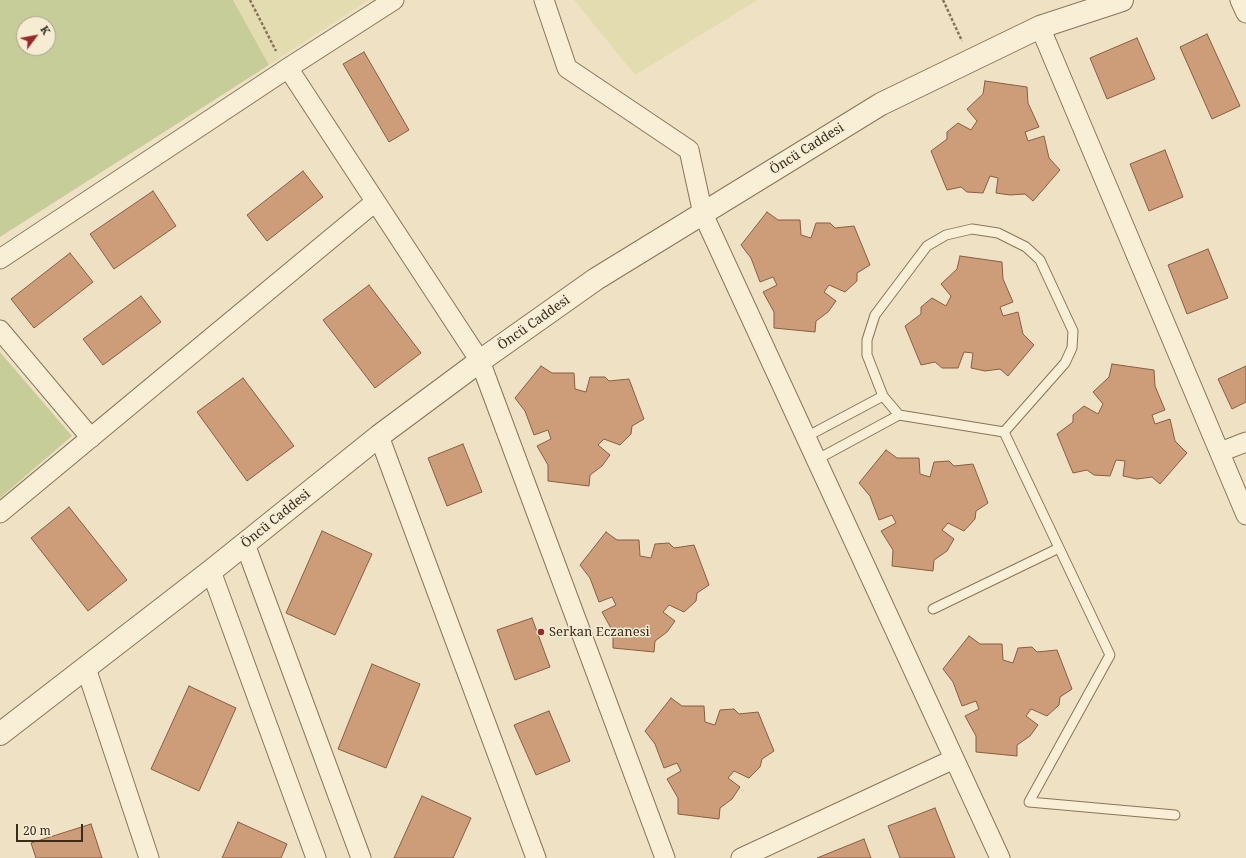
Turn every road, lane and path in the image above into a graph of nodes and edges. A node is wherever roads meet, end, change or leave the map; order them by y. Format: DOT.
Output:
graph roads {
  1 [pos="250,0"];
  2 [pos="394,0"];
  3 [pos="544,0"];
  4 [pos="943,0"];
  5 [pos="1122,0"];
  6 [pos="1240,0"];
  7 [pos="1246,13"];
  8 [pos="1040,28"];
  9 [pos="972,60"];
  10 [pos="288,68"];
  11 [pos="375,202"];
  12 [pos="703,214"];
  13 [pos="0,259"];
  14 [pos="0,330"];
  15 [pos="480,361"];
  16 [pos="883,396"];
  17 [pos="899,415"];
  18 [pos="1004,432"];
  19 [pos="379,436"];
  20 [pos="806,437"];
  21 [pos="91,438"];
  22 [pos="1246,442"];
  23 [pos="1220,452"];
  24 [pos="816,460"];
  25 [pos="0,513"];
  26 [pos="1246,515"];
  27 [pos="244,544"];
  28 [pos="1059,548"];
  29 [pos="211,571"];
  30 [pos="933,609"];
  31 [pos="86,668"];
  32 [pos="0,734"];
  33 [pos="954,759"];
  34 [pos="1175,814"];
  35 [pos="149,858"];
  36 [pos="316,858"];
  37 [pos="361,858"];
  38 [pos="536,858"];
  39 [pos="665,858"];
  40 [pos="741,858"];
  41 [pos="1000,858"];
  1 -- 10 [label="path"];
  2 -- 10 [label="street"];
  3 -- 12 [label="street"];
  4 -- 9 [label="path"];
  5 -- 8 [label="street, Öncü Caddesi"];
  6 -- 7 [label="street"];
  8 -- 9 [label="street, Öncü Caddesi"];
  8 -- 23 [label="street"];
  9 -- 12 [label="street, Öncü Caddesi"];
  10 -- 11 [label="street"];
  10 -- 13 [label="street"];
  11 -- 15 [label="street"];
  11 -- 21 [label="street"];
  12 -- 15 [label="street, Öncü Caddesi"];
  12 -- 20 [label="street"];
  14 -- 21 [label="street"];
  15 -- 19 [label="street, Öncü Caddesi"];
  15 -- 39 [label="street"];
  16 -- 17 [label="lane"];
  16 -- 18 [label="lane"];
  16 -- 20 [label="lane"];
  17 -- 18 [label="lane"];
  17 -- 24 [label="lane"];
  18 -- 28 [label="lane"];
  19 -- 27 [label="street, Öncü Caddesi"];
  19 -- 38 [label="street"];
  20 -- 24 [label="street"];
  21 -- 25 [label="street"];
  22 -- 23 [label="street"];
  23 -- 26 [label="street"];
  24 -- 33 [label="street"];
  27 -- 29 [label="street, Öncü Caddesi"];
  27 -- 37 [label="street"];
  28 -- 30 [label="lane"];
  28 -- 34 [label="lane"];
  29 -- 31 [label="street, Öncü Caddesi"];
  29 -- 36 [label="street"];
  31 -- 32 [label="street, Öncü Caddesi"];
  31 -- 35 [label="street"];
  33 -- 40 [label="street"];
  33 -- 41 [label="street"];
}
